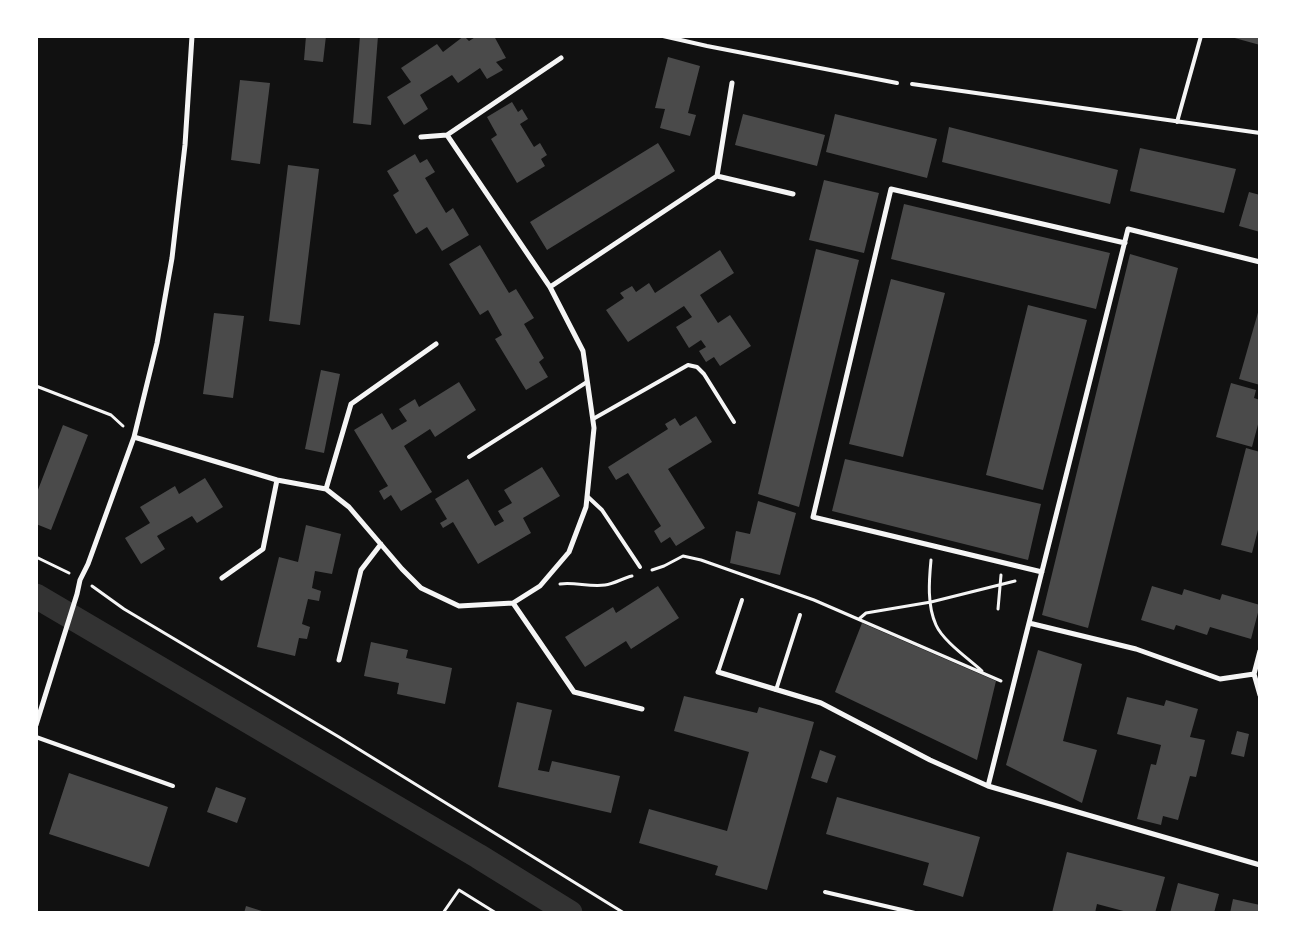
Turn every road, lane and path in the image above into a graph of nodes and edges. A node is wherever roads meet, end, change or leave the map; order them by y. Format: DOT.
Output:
graph roads {
  1 [pos="192,36"];
  2 [pos="663,36"];
  3 [pos="1201,36"];
  4 [pos="561,58"];
  5 [pos="732,83"];
  6 [pos="898,83"];
  7 [pos="912,84"];
  8 [pos="1177,122"];
  9 [pos="1260,133"];
  10 [pos="447,135"];
  11 [pos="421,137"];
  12 [pos="717,176"];
  13 [pos="793,194"];
  14 [pos="1125,243"];
  15 [pos="1260,262"];
  16 [pos="550,287"];
  17 [pos="436,344"];
  18 [pos="587,382"];
  19 [pos="36,386"];
  20 [pos="593,419"];
  21 [pos="734,422"];
  22 [pos="134,438"];
  23 [pos="469,457"];
  24 [pos="277,480"];
  25 [pos="326,489"];
  26 [pos="587,496"];
  27 [pos="381,544"];
  28 [pos="933,546"];
  29 [pos="36,557"];
  30 [pos="1003,562"];
  31 [pos="640,567"];
  32 [pos="646,572"];
  33 [pos="1042,572"];
  34 [pos="69,573"];
  35 [pos="638,574"];
  36 [pos="222,578"];
  37 [pos="540,586"];
  38 [pos="1000,586"];
  39 [pos="100,591"];
  40 [pos="742,600"];
  41 [pos="931,602"];
  42 [pos="513,603"];
  43 [pos="998,609"];
  44 [pos="800,615"];
  45 [pos="859,619"];
  46 [pos="1029,623"];
  47 [pos="1260,651"];
  48 [pos="339,660"];
  49 [pos="718,672"];
  50 [pos="987,674"];
  51 [pos="1254,674"];
  52 [pos="1014,686"];
  53 [pos="776,690"];
  54 [pos="1260,695"];
  55 [pos="642,709"];
  56 [pos="36,725"];
  57 [pos="36,737"];
  58 [pos="174,786"];
  59 [pos="988,786"];
  60 [pos="1260,865"];
  61 [pos="826,892"];
  62 [pos="443,913"];
  63 [pos="496,913"];
  64 [pos="624,913"];
  65 [pos="915,913"];
  1 -- 22 [label="street"];
  2 -- 6 [label="lane"];
  3 -- 8 [label="lane"];
  4 -- 10 [label="street"];
  5 -- 12 [label="street"];
  7 -- 8 [label="lane"];
  8 -- 9 [label="lane"];
  10 -- 11 [label="street"];
  10 -- 16 [label="street"];
  12 -- 13 [label="street"];
  12 -- 16 [label="street"];
  14 -- 15 [label="street"];
  14 -- 28 [label="street"];
  14 -- 33 [label="street"];
  16 -- 18 [label="street"];
  17 -- 25 [label="street"];
  18 -- 20 [label="street"];
  18 -- 23 [label="lane"];
  19 -- 22 [label="path"];
  20 -- 21 [label="lane"];
  20 -- 26 [label="street"];
  22 -- 24 [label="street"];
  22 -- 56 [label="street"];
  24 -- 25 [label="street"];
  24 -- 36 [label="street"];
  25 -- 27 [label="street"];
  26 -- 31 [label="lane"];
  26 -- 37 [label="street"];
  27 -- 42 [label="street"];
  27 -- 48 [label="street"];
  28 -- 30 [label="street"];
  28 -- 41 [label="path"];
  29 -- 34 [label="path"];
  30 -- 33 [label="street"];
  30 -- 38 [label="path"];
  32 -- 45 [label="path"];
  33 -- 38 [label="path"];
  33 -- 46 [label="street"];
  35 -- 37 [label="path"];
  37 -- 42 [label="street"];
  38 -- 41 [label="path"];
  38 -- 43 [label="path"];
  39 -- 64 [label="path"];
  40 -- 49 [label="lane"];
  41 -- 45 [label="path"];
  41 -- 50 [label="path"];
  42 -- 55 [label="street"];
  44 -- 53 [label="lane"];
  45 -- 50 [label="path"];
  46 -- 51 [label="street"];
  46 -- 52 [label="street"];
  47 -- 51 [label="street"];
  49 -- 53 [label="street"];
  50 -- 52 [label="path"];
  51 -- 54 [label="street"];
  52 -- 59 [label="street"];
  53 -- 59 [label="street"];
  57 -- 58 [label="lane"];
  59 -- 60 [label="street"];
  61 -- 65 [label="lane"];
  62 -- 63 [label="path"];
}
